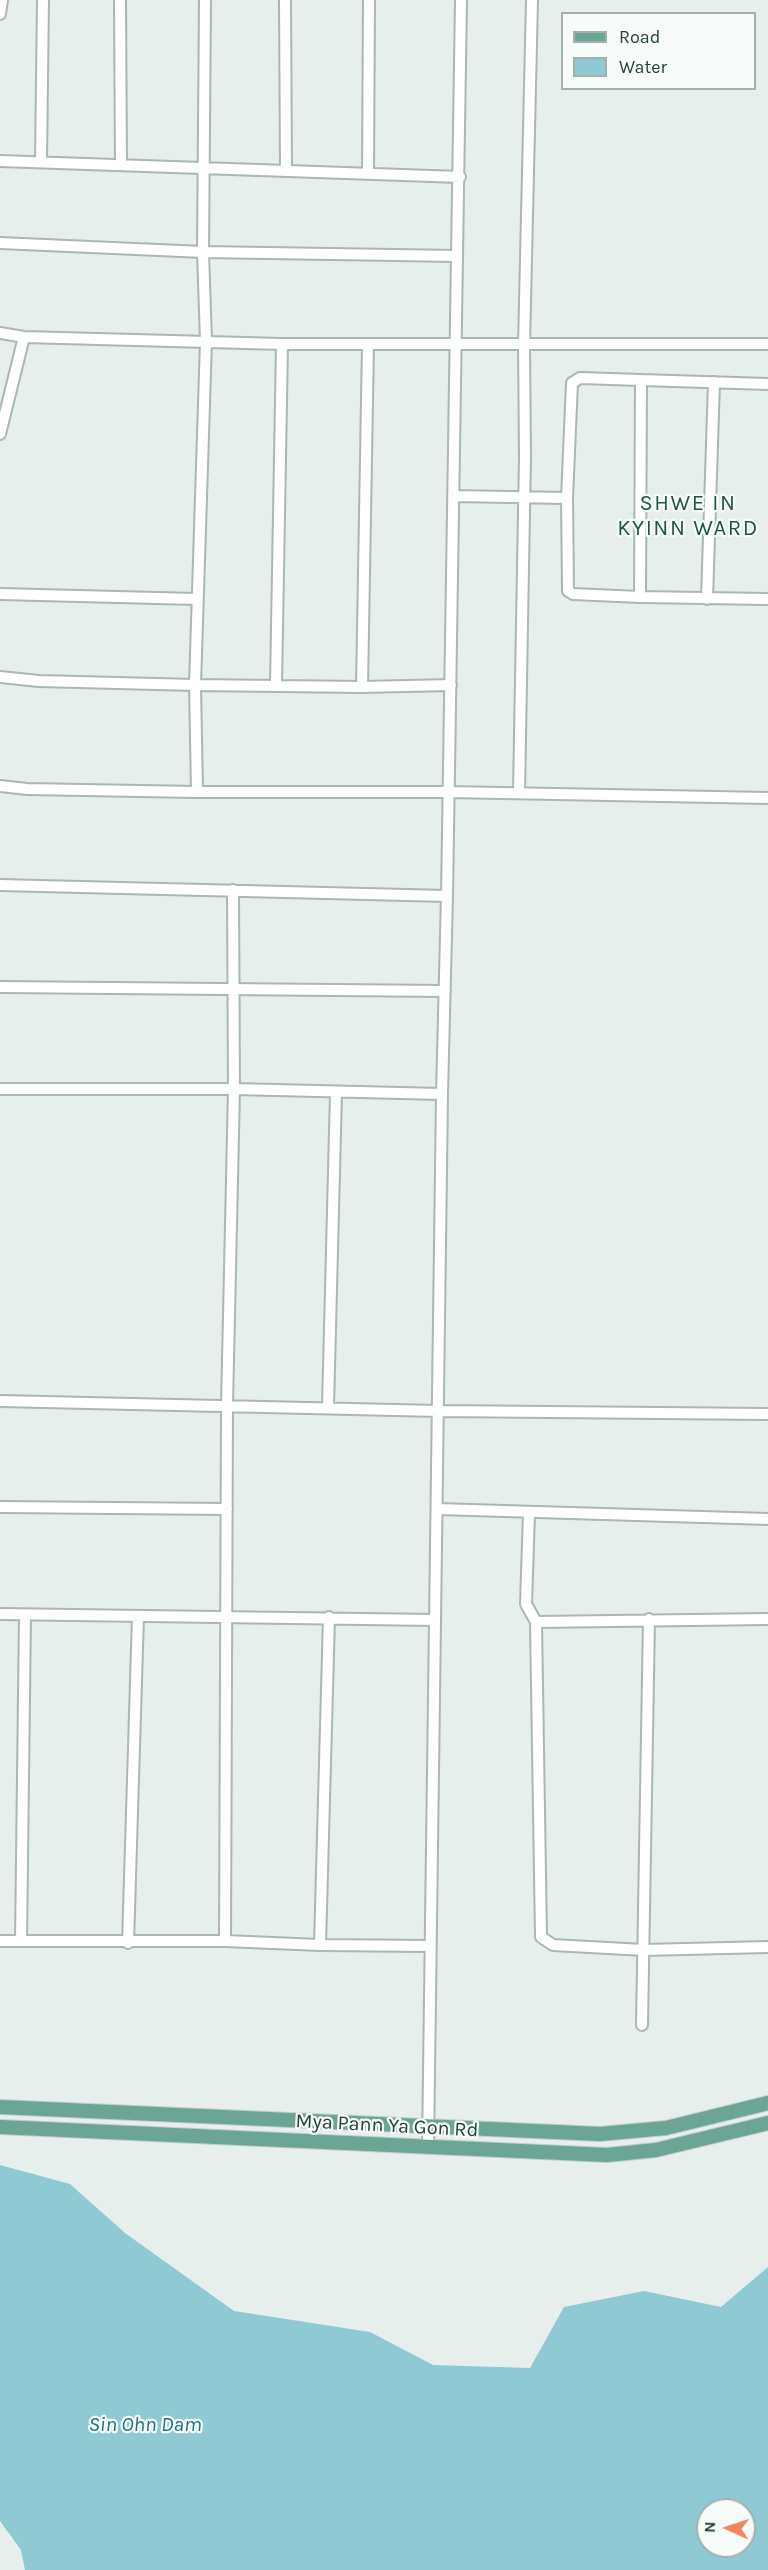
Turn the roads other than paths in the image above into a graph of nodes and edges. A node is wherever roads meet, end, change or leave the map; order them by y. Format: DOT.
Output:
graph roads {
  1 [pos="2,0"];
  2 [pos="43,0"];
  3 [pos="120,0"];
  4 [pos="205,0"];
  5 [pos="285,0"];
  6 [pos="369,0"];
  7 [pos="461,0"];
  8 [pos="532,0"];
  9 [pos="0,14"];
  10 [pos="0,161"];
  11 [pos="41,162"];
  12 [pos="121,165"];
  13 [pos="205,170"];
  14 [pos="286,170"];
  15 [pos="368,173"];
  16 [pos="459,177"];
  17 [pos="0,243"];
  18 [pos="203,252"];
  19 [pos="457,256"];
  20 [pos="0,333"];
  21 [pos="24,337"];
  22 [pos="206,341"];
  23 [pos="282,344"];
  24 [pos="368,344"];
  25 [pos="768,344"];
  26 [pos="455,345"];
  27 [pos="524,345"];
  28 [pos="641,380"];
  29 [pos="714,382"];
  30 [pos="768,384"];
  31 [pos="0,434"];
  32 [pos="453,496"];
  33 [pos="524,496"];
  34 [pos="567,498"];
  35 [pos="0,594"];
  36 [pos="640,597"];
  37 [pos="196,599"];
  38 [pos="707,599"];
  39 [pos="768,599"];
  40 [pos="0,677"];
  41 [pos="195,685"];
  42 [pos="276,685"];
  43 [pos="450,685"];
  44 [pos="362,687"];
  45 [pos="0,786"];
  46 [pos="197,792"];
  47 [pos="448,792"];
  48 [pos="519,793"];
  49 [pos="768,798"];
  50 [pos="0,885"];
  51 [pos="233,890"];
  52 [pos="447,896"];
  53 [pos="0,987"];
  54 [pos="235,988"];
  55 [pos="445,991"];
  56 [pos="0,1089"];
  57 [pos="234,1089"];
  58 [pos="336,1093"];
  59 [pos="442,1094"];
  60 [pos="0,1401"];
  61 [pos="227,1406"];
  62 [pos="328,1407"];
  63 [pos="439,1411"];
  64 [pos="768,1414"];
  65 [pos="0,1507"];
  66 [pos="226,1509"];
  67 [pos="438,1509"];
  68 [pos="529,1513"];
  69 [pos="768,1519"];
  70 [pos="0,1614"];
  71 [pos="25,1615"];
  72 [pos="138,1616"];
  73 [pos="228,1616"];
  74 [pos="329,1617"];
  75 [pos="649,1619"];
  76 [pos="768,1619"];
  77 [pos="435,1620"];
  78 [pos="536,1622"];
  79 [pos="0,1941"];
  80 [pos="21,1941"];
  81 [pos="225,1941"];
  82 [pos="128,1943"];
  83 [pos="320,1945"];
  84 [pos="429,1946"];
  85 [pos="768,1947"];
  86 [pos="644,1950"];
  87 [pos="642,2025"];
  88 [pos="768,2103"];
  89 [pos="0,2107"];
  90 [pos="768,2123"];
  91 [pos="429,2126"];
  92 [pos="0,2127"];
  93 [pos="428,2148"];
  1 -- 9 [label="street"];
  2 -- 11 [label="street"];
  3 -- 12 [label="street"];
  4 -- 13 [label="street"];
  5 -- 14 [label="street"];
  6 -- 15 [label="street"];
  7 -- 16 [label="street"];
  8 -- 27 [label="street"];
  10 -- 11 [label="street"];
  11 -- 12 [label="street"];
  12 -- 13 [label="street"];
  13 -- 14 [label="street"];
  13 -- 18 [label="street"];
  14 -- 15 [label="street"];
  15 -- 16 [label="street"];
  16 -- 19 [label="street"];
  17 -- 18 [label="street"];
  18 -- 19 [label="street"];
  18 -- 22 [label="street"];
  19 -- 26 [label="street"];
  20 -- 21 [label="street"];
  21 -- 22 [label="street"];
  21 -- 31 [label="street"];
  22 -- 23 [label="street"];
  22 -- 37 [label="street"];
  23 -- 24 [label="street"];
  23 -- 42 [label="street"];
  24 -- 26 [label="street"];
  24 -- 44 [label="street"];
  25 -- 27 [label="street"];
  26 -- 27 [label="street"];
  26 -- 32 [label="street"];
  27 -- 33 [label="street"];
  28 -- 29 [label="street"];
  28 -- 34 [label="street"];
  28 -- 36 [label="street"];
  29 -- 30 [label="street"];
  29 -- 38 [label="street"];
  32 -- 33 [label="street"];
  32 -- 43 [label="street"];
  33 -- 34 [label="street"];
  33 -- 48 [label="street"];
  34 -- 36 [label="street"];
  35 -- 37 [label="street"];
  36 -- 38 [label="street"];
  37 -- 41 [label="street"];
  38 -- 39 [label="street"];
  40 -- 41 [label="street"];
  41 -- 42 [label="street"];
  41 -- 46 [label="street"];
  42 -- 44 [label="street"];
  43 -- 44 [label="street"];
  43 -- 47 [label="street"];
  45 -- 46 [label="street"];
  46 -- 47 [label="street"];
  47 -- 48 [label="street"];
  47 -- 52 [label="street"];
  48 -- 49 [label="street"];
  50 -- 51 [label="street"];
  51 -- 52 [label="street"];
  51 -- 54 [label="street"];
  52 -- 55 [label="street"];
  53 -- 54 [label="street"];
  54 -- 55 [label="street"];
  54 -- 57 [label="street"];
  55 -- 59 [label="street"];
  56 -- 57 [label="street"];
  57 -- 58 [label="street"];
  57 -- 61 [label="street"];
  58 -- 59 [label="street"];
  58 -- 62 [label="street"];
  59 -- 63 [label="street"];
  60 -- 61 [label="street"];
  61 -- 62 [label="street"];
  61 -- 66 [label="street"];
  62 -- 63 [label="street"];
  63 -- 64 [label="street"];
  63 -- 67 [label="street"];
  65 -- 66 [label="street"];
  66 -- 73 [label="street"];
  67 -- 68 [label="street"];
  67 -- 77 [label="street"];
  68 -- 69 [label="street"];
  68 -- 78 [label="street"];
  70 -- 71 [label="street"];
  71 -- 72 [label="street"];
  71 -- 80 [label="street"];
  72 -- 73 [label="street"];
  72 -- 82 [label="street"];
  73 -- 74 [label="street"];
  73 -- 81 [label="street"];
  74 -- 77 [label="street"];
  74 -- 83 [label="street"];
  75 -- 76 [label="street"];
  75 -- 78 [label="street"];
  75 -- 86 [label="street"];
  77 -- 84 [label="street"];
  78 -- 86 [label="street"];
  79 -- 80 [label="street"];
  80 -- 82 [label="street"];
  81 -- 82 [label="street"];
  81 -- 83 [label="street"];
  83 -- 84 [label="street"];
  84 -- 91 [label="street"];
  85 -- 86 [label="street"];
  86 -- 87 [label="street"];
  88 -- 91 [label="main road, Mya Pann Ya Gon Rd"];
  89 -- 91 [label="main road, Mya Pann Ya Gon Rd"];
  90 -- 93 [label="main road, Mya Pann Ya Gon Rd"];
  91 -- 93 [label="street"];
  92 -- 93 [label="main road, Mya Pann Ya Gon Rd"];
}
